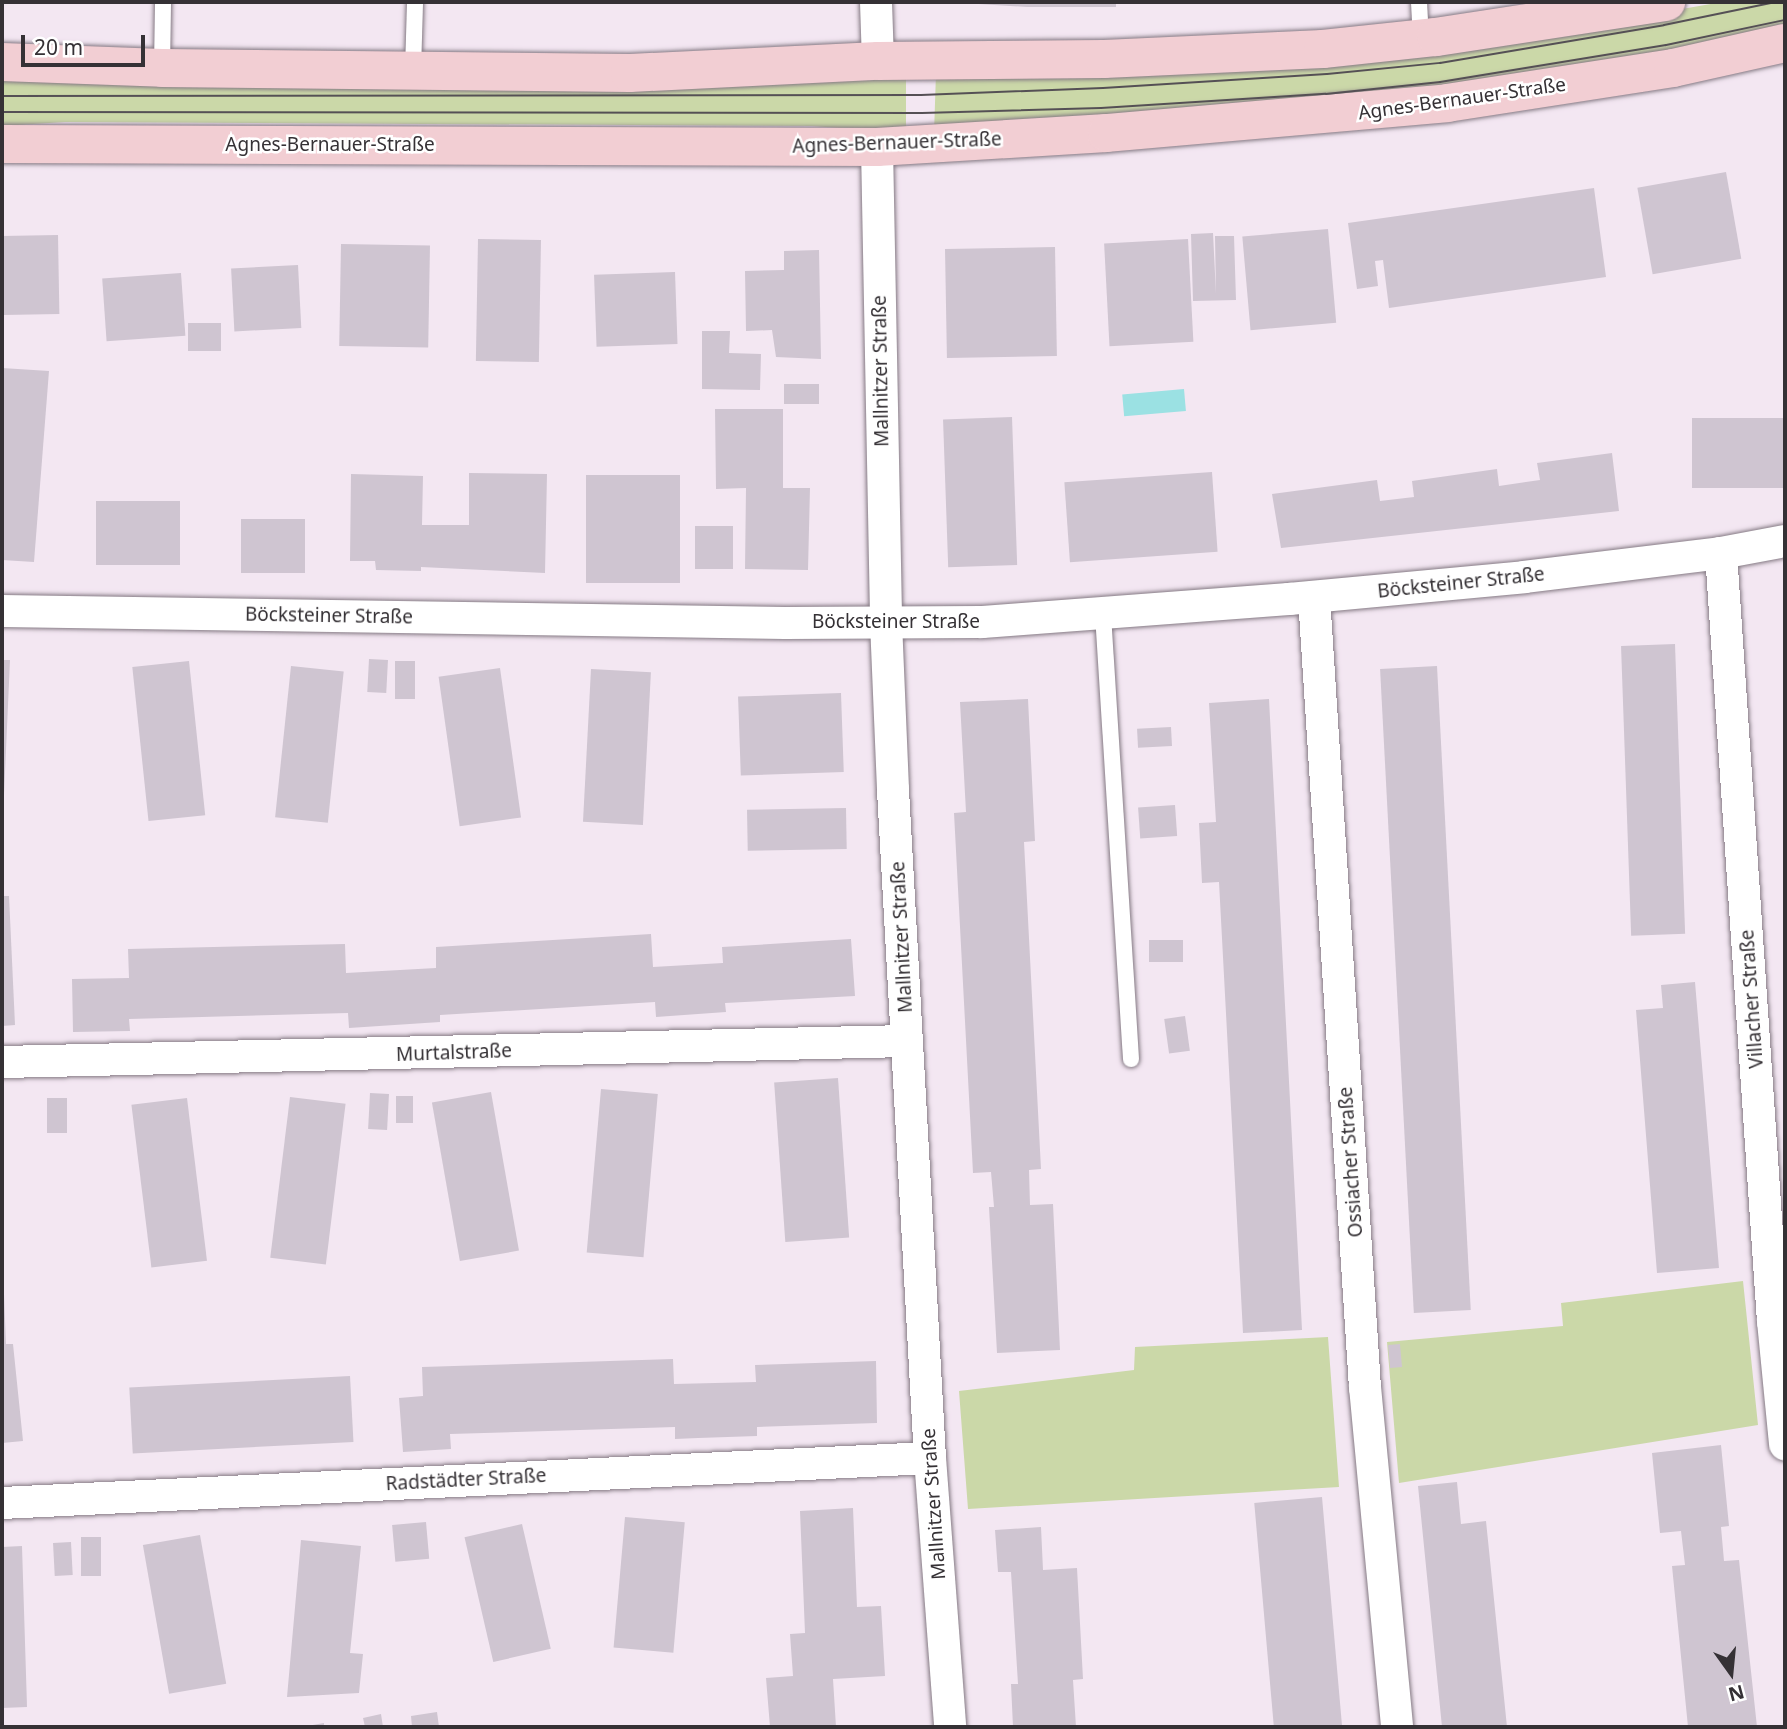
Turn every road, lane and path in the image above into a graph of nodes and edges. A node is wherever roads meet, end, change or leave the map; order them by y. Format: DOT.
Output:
graph roads {
  1 [pos="163,2"];
  2 [pos="415,2"];
  3 [pos="876,2"];
  4 [pos="1665,2"];
  5 [pos="1420,20"];
  6 [pos="1785,43"];
  7 [pos="878,61"];
  8 [pos="2,62"];
  9 [pos="162,68"];
  10 [pos="413,71"];
  11 [pos="2,144"];
  12 [pos="877,147"];
  13 [pos="1785,541"];
  14 [pos="1721,552"];
  15 [pos="1314,597"];
  16 [pos="2,611"];
  17 [pos="1103,614"];
  18 [pos="886,622"];
  19 [pos="907,1041"];
  20 [pos="1131,1059"];
  21 [pos="2,1062"];
  22 [pos="1785,1444"];
  23 [pos="930,1458"];
  24 [pos="2,1503"];
  25 [pos="950,1727"];
  26 [pos="1397,1727"];
  1 -- 9 [label="lane"];
  2 -- 10 [label="lane"];
  3 -- 7 [label="street"];
  4 -- 5 [label="main road"];
  5 -- 7 [label="main road"];
  6 -- 12 [label="main road, Agnes-Bernauer-Straße"];
  7 -- 10 [label="main road"];
  8 -- 9 [label="main road"];
  9 -- 10 [label="main road"];
  11 -- 12 [label="main road, Agnes-Bernauer-Straße"];
  12 -- 18 [label="street, Mallnitzer Straße"];
  13 -- 14 [label="street, Böcksteiner Straße"];
  14 -- 15 [label="street, Böcksteiner Straße"];
  14 -- 22 [label="street, Villacher Straße"];
  15 -- 17 [label="street, Böcksteiner Straße"];
  15 -- 26 [label="street, Ossiacher Straße"];
  16 -- 18 [label="street, Böcksteiner Straße"];
  17 -- 18 [label="street, Böcksteiner Straße"];
  17 -- 20 [label="lane"];
  18 -- 19 [label="street, Mallnitzer Straße"];
  19 -- 21 [label="street, Murtalstraße"];
  19 -- 23 [label="street, Mallnitzer Straße"];
  23 -- 24 [label="street, Radstädter Straße"];
  23 -- 25 [label="street, Mallnitzer Straße"];
}
